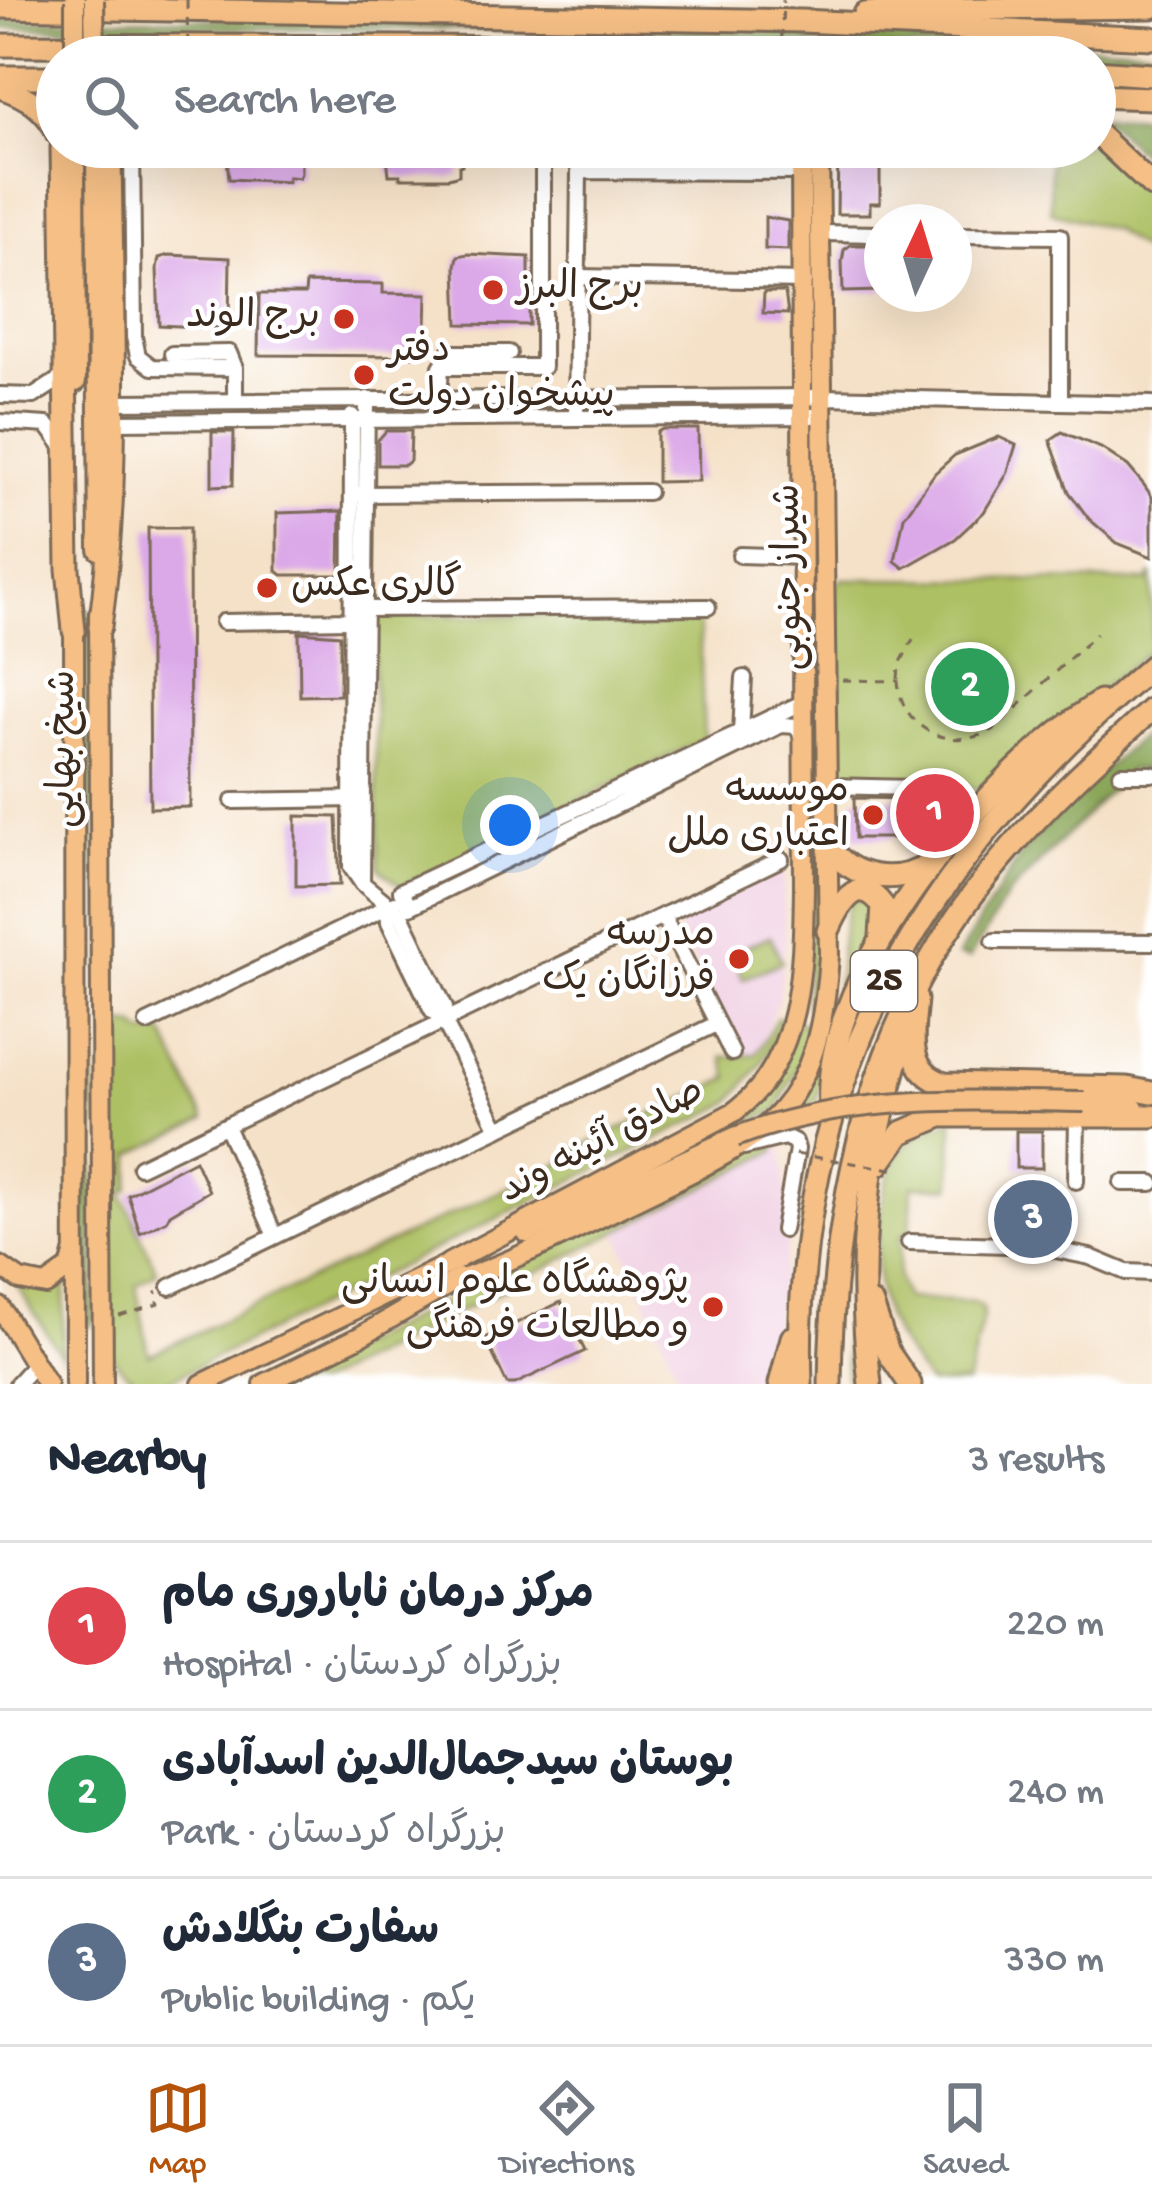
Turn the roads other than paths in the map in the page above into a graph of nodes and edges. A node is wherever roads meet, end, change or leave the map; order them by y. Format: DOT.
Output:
graph roads {
  1 [pos="75,0"];
  2 [pos="94,0"];
  3 [pos="211,5"];
  4 [pos="0,7"];
  5 [pos="1152,7"];
  6 [pos="802,21"];
  7 [pos="75,36"];
  8 [pos="95,36"];
  9 [pos="1111,36"];
  10 [pos="1116,36"];
  11 [pos="1152,38"];
  12 [pos="0,45"];
  13 [pos="36,45"];
  14 [pos="1116,72"];
  15 [pos="1152,75"];
  16 [pos="36,76"];
  17 [pos="0,77"];
  18 [pos="0,86"];
  19 [pos="1116,97"];
  20 [pos="1152,98"];
  21 [pos="36,106"];
  22 [pos="1116,152"];
  23 [pos="62,168"];
  24 [pos="75,168"];
  25 [pos="96,168"];
  26 [pos="110,168"];
  27 [pos="132,168"];
  28 [pos="543,168"];
  29 [pos="605,168"];
  30 [pos="809,168"];
  31 [pos="812,168"];
  32 [pos="1152,186"];
  33 [pos="821,233"];
  34 [pos="864,234"];
  35 [pos="972,235"];
  36 [pos="577,277"];
  37 [pos="804,281"];
  38 [pos="508,353"];
  39 [pos="172,354"];
  40 [pos="441,367"];
  41 [pos="235,368"];
  42 [pos="67,374"];
  43 [pos="8,395"];
  44 [pos="575,397"];
  45 [pos="440,398"];
  46 [pos="360,399"];
  47 [pos="235,400"];
  48 [pos="207,401"];
  49 [pos="1060,403"];
  50 [pos="1152,404"];
  51 [pos="813,406"];
  52 [pos="112,412"];
  53 [pos="576,418"];
  54 [pos="360,420"];
  55 [pos="206,421"];
  56 [pos="0,422"];
  57 [pos="19,422"];
  58 [pos="70,446"];
  59 [pos="648,492"];
  60 [pos="360,494"];
  61 [pos="740,555"];
  62 [pos="803,557"];
  63 [pos="708,607"];
  64 [pos="365,608"];
  65 [pos="352,620"];
  66 [pos="223,622"];
  67 [pos="100,627"];
  68 [pos="74,631"];
  69 [pos="1146,671"];
  70 [pos="744,678"];
  71 [pos="802,703"];
  72 [pos="1152,709"];
  73 [pos="741,732"];
  74 [pos="802,743"];
  75 [pos="1121,774"];
  76 [pos="1152,775"];
  77 [pos="827,786"];
  78 [pos="913,788"];
  79 [pos="358,799"];
  80 [pos="233,801"];
  81 [pos="829,846"];
  82 [pos="781,859"];
  83 [pos="935,860"];
  84 [pos="406,898"];
  85 [pos="388,905"];
  86 [pos="663,916"];
  87 [pos="828,932"];
  88 [pos="994,940"];
  89 [pos="1152,942"];
  90 [pos="879,946"];
  91 [pos="99,982"];
  92 [pos="72,983"];
  93 [pos="916,986"];
  94 [pos="799,998"];
  95 [pos="826,1004"];
  96 [pos="444,1021"];
  97 [pos="147,1023"];
  98 [pos="716,1024"];
  99 [pos="732,1053"];
  100 [pos="945,1084"];
  101 [pos="1152,1105"];
  102 [pos="1081,1109"];
  103 [pos="941,1116"];
  104 [pos="830,1120"];
  105 [pos="226,1126"];
  106 [pos="498,1129"];
  107 [pos="737,1143"];
  108 [pos="140,1167"];
  109 [pos="870,1180"];
  110 [pos="1076,1181"];
  111 [pos="1122,1183"];
  112 [pos="1152,1183"];
  113 [pos="783,1230"];
  114 [pos="275,1236"];
  115 [pos="909,1243"];
  116 [pos="76,1244"];
  117 [pos="0,1266"];
  118 [pos="863,1268"];
  119 [pos="450,1273"];
  120 [pos="1152,1273"];
  121 [pos="170,1287"];
  122 [pos="0,1307"];
  123 [pos="348,1313"];
  124 [pos="799,1314"];
  125 [pos="102,1315"];
  126 [pos="359,1337"];
  127 [pos="35,1364"];
  128 [pos="100,1371"];
  129 [pos="16,1384"];
  130 [pos="47,1384"];
  131 [pos="75,1384"];
  132 [pos="118,1384"];
  133 [pos="202,1384"];
  134 [pos="264,1384"];
  135 [pos="780,1384"];
  136 [pos="801,1384"];
  137 [pos="830,1384"];
  138 [pos="870,1384"];
  139 [pos="910,1384"];
  1 -- 7 [label="main road, bridge"];
  2 -- 8 [label="main road, bridge"];
  3 -- 4 [label="highway"];
  3 -- 6 [label="highway"];
  5 -- 6 [label="highway"];
  6 -- 9 [label="highway"];
  10 -- 11 [label="highway"];
  12 -- 13 [label="highway"];
  14 -- 15 [label="highway"];
  16 -- 17 [label="highway"];
  18 -- 21 [label="highway"];
  19 -- 20 [label="highway"];
  22 -- 32 [label="highway"];
  23 -- 42 [label="highway"];
  24 -- 58 [label="main road"];
  25 -- 67 [label="main road, شیخ بهایی"];
  26 -- 52 [label="highway"];
  27 -- 41 [label="street"];
  28 -- 40 [label="street"];
  29 -- 36 [label="street"];
  30 -- 37 [label="main road, شیراز جنوبی"];
  31 -- 33 [label="main road, شیراز جنوبی"];
  33 -- 34 [label="street"];
  33 -- 51 [label="main road, شیراز جنوبی"];
  35 -- 49 [label="street"];
  36 -- 37 [label="street"];
  36 -- 44 [label="street"];
  37 -- 51 [label="main road, شیراز جنوبی"];
  38 -- 40 [label="street"];
  39 -- 41 [label="street"];
  40 -- 45 [label="street"];
  41 -- 47 [label="street"];
  42 -- 43 [label="street"];
  42 -- 58 [label="highway"];
  43 -- 57 [label="street"];
  44 -- 45 [label="street"];
  44 -- 51 [label="street"];
  44 -- 53 [label="street"];
  45 -- 46 [label="street"];
  46 -- 47 [label="street"];
  46 -- 54 [label="street"];
  47 -- 48 [label="street"];
  48 -- 52 [label="street"];
  48 -- 55 [label="street"];
  49 -- 50 [label="street"];
  49 -- 51 [label="street"];
  51 -- 53 [label="street"];
  51 -- 62 [label="main road, شیراز جنوبی"];
  51 -- 77 [label="main road, شیراز جنوبی"];
  52 -- 55 [label="street"];
  52 -- 67 [label="highway"];
  53 -- 54 [label="street"];
  54 -- 55 [label="street"];
  54 -- 60 [label="street"];
  56 -- 57 [label="street"];
  57 -- 58 [label="street"];
  58 -- 68 [label="highway"];
  59 -- 60 [label="street"];
  60 -- 64 [label="street"];
  60 -- 65 [label="street"];
  61 -- 62 [label="street"];
  62 -- 71 [label="main road, شیراز جنوبی"];
  63 -- 64 [label="street"];
  64 -- 65 [label="street"];
  64 -- 79 [label="street"];
  65 -- 66 [label="street"];
  65 -- 79 [label="street"];
  67 -- 91 [label="main road, شیخ بهایی"];
  68 -- 92 [label="main road, شیخ بهایی"];
  69 -- 83 [label="highway"];
  69 -- 104 [label="highway, 25"];
  70 -- 73 [label="street"];
  71 -- 73 [label="street"];
  71 -- 74 [label="main road, شیراز جنوبی"];
  72 -- 93 [label="highway, 25"];
  73 -- 84 [label="street"];
  74 -- 84 [label="street"];
  74 -- 94 [label="main road, شیراز جنوبی"];
  75 -- 76 [label="street"];
  77 -- 78 [label="street"];
  77 -- 81 [label="main road, شیراز جنوبی"];
  79 -- 80 [label="street"];
  79 -- 85 [label="street"];
  81 -- 83 [label="highway"];
  81 -- 87 [label="main road, شیراز جنوبی"];
  82 -- 86 [label="street"];
  83 -- 90 [label="highway"];
  84 -- 85 [label="street"];
  85 -- 96 [label="street"];
  85 -- 97 [label="street"];
  86 -- 96 [label="street"];
  86 -- 98 [label="street"];
  87 -- 90 [label="highway"];
  87 -- 95 [label="main road, شیراز جنوبی"];
  88 -- 89 [label="street"];
  90 -- 104 [label="highway"];
  91 -- 92 [label="main road"];
  91 -- 125 [label="main road, شیخ بهایی"];
  92 -- 116 [label="main road, شیخ بهایی"];
  93 -- 100 [label="highway"];
  93 -- 109 [label="highway"];
  93 -- 137 [label="highway, 25"];
  94 -- 95 [label="main road"];
  94 -- 119 [label="main road, صادق آئینه وند"];
  95 -- 107 [label="main road, شیراز جنوبی"];
  96 -- 105 [label="street"];
  96 -- 106 [label="street"];
  98 -- 99 [label="street"];
  98 -- 106 [label="street"];
  100 -- 101 [label="highway"];
  100 -- 103 [label="highway"];
  101 -- 102 [label="highway"];
  102 -- 103 [label="highway"];
  102 -- 107 [label="main road, bridge"];
  102 -- 110 [label="street"];
  103 -- 109 [label="highway"];
  104 -- 124 [label="highway, 25"];
  105 -- 108 [label="street"];
  105 -- 114 [label="street"];
  106 -- 114 [label="street"];
  107 -- 113 [label="street"];
  107 -- 119 [label="main road, صادق آئینه وند"];
  107 -- 119 [label="main road, صادق آئینه وند"];
  109 -- 118 [label="highway"];
  111 -- 112 [label="street"];
  114 -- 121 [label="street"];
  115 -- 120 [label="street"];
  116 -- 117 [label="main road"];
  116 -- 131 [label="main road, شیخ بهایی"];
  118 -- 138 [label="highway"];
  118 -- 139 [label="highway"];
  119 -- 123 [label="main road, صادق آئینه وند"];
  119 -- 126 [label="main road, صادق آئینه وند"];
  122 -- 127 [label="main road"];
  123 -- 126 [label="main road"];
  123 -- 133 [label="main road, صادق آئینه وند"];
  124 -- 135 [label="highway"];
  124 -- 136 [label="highway, 25"];
  125 -- 128 [label="main road, شیخ بهایی"];
  125 -- 128 [label="main road"];
  126 -- 134 [label="main road, صادق آئینه وند"];
  127 -- 129 [label="street"];
  127 -- 130 [label="main road"];
  128 -- 132 [label="main road"];
}
